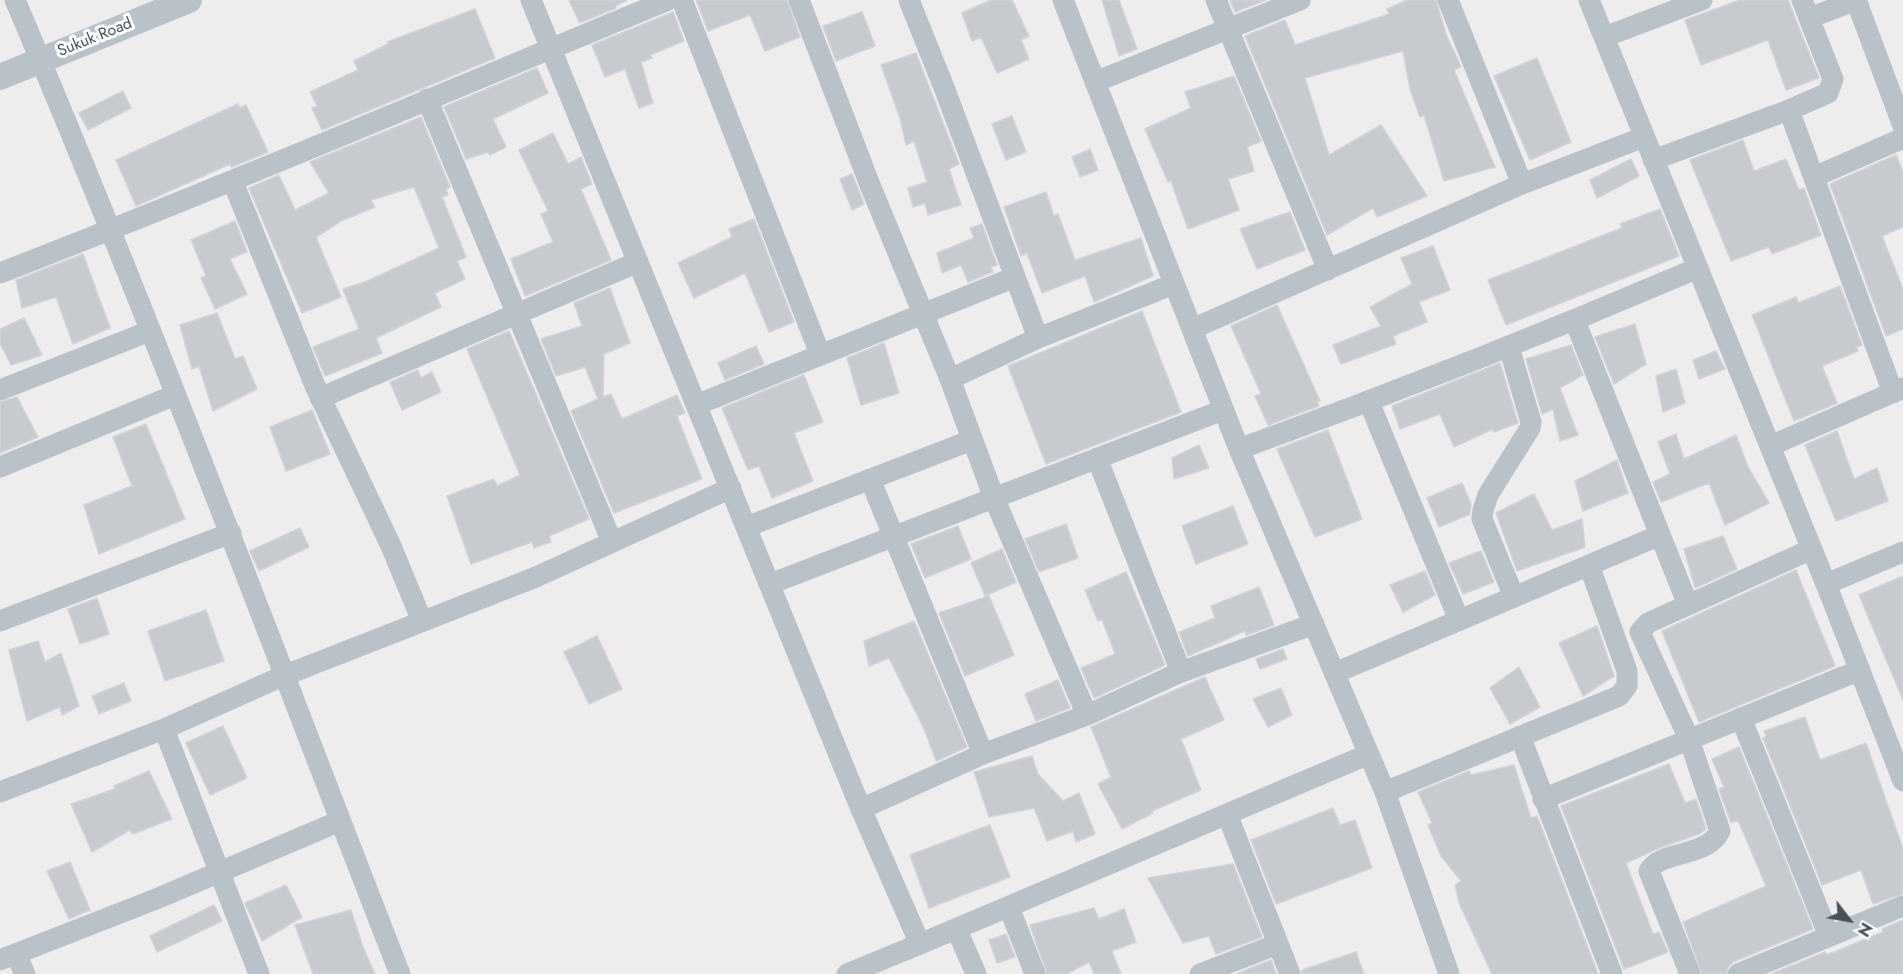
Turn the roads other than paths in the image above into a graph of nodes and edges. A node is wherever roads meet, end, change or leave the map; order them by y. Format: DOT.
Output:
graph roads {
  1 [pos="15,0"];
  2 [pos="531,0"];
  3 [pos="669,0"];
  4 [pos="682,0"];
  5 [pos="799,0"];
  6 [pos="909,0"];
  7 [pos="1063,0"];
  8 [pos="1216,0"];
  9 [pos="1448,0"];
  10 [pos="1589,0"];
  11 [pos="1702,0"];
  12 [pos="1856,0"];
  13 [pos="181,2"];
  14 [pos="1289,2"];
  15 [pos="1806,9"];
  16 [pos="1228,28"];
  17 [pos="1604,37"];
  18 [pos="551,49"];
  19 [pos="40,60"];
  20 [pos="0,77"];
  21 [pos="1095,82"];
  22 [pos="427,99"];
  23 [pos="1789,110"];
  24 [pos="1903,126"];
  25 [pos="1644,137"];
  26 [pos="1903,138"];
  27 [pos="1653,160"];
  28 [pos="1814,177"];
  29 [pos="233,182"];
  30 [pos="1522,184"];
  31 [pos="109,231"];
  32 [pos="638,262"];
  33 [pos="1698,268"];
  34 [pos="1328,270"];
  35 [pos="0,273"];
  36 [pos="1015,277"];
  37 [pos="1174,284"];
  38 [pos="924,312"];
  39 [pos="515,314"];
  40 [pos="1575,321"];
  41 [pos="1192,329"];
  42 [pos="150,331"];
  43 [pos="1038,338"];
  44 [pos="1509,347"];
  45 [pos="820,354"];
  46 [pos="950,379"];
  47 [pos="0,390"];
  48 [pos="1898,391"];
  49 [pos="175,395"];
  50 [pos="320,398"];
  51 [pos="1370,402"];
  52 [pos="696,405"];
  53 [pos="1223,410"];
  54 [pos="972,440"];
  55 [pos="1770,446"];
  56 [pos="1239,449"];
  57 [pos="1097,458"];
  58 [pos="0,467"];
  59 [pos="870,479"];
  60 [pos="730,488"];
  61 [pos="994,498"];
  62 [pos="746,527"];
  63 [pos="231,534"];
  64 [pos="1660,535"];
  65 [pos="895,536"];
  66 [pos="612,542"];
  67 [pos="1812,549"];
  68 [pos="1903,552"];
  69 [pos="1589,565"];
  70 [pos="770,584"];
  71 [pos="1826,584"];
  72 [pos="1514,597"];
  73 [pos="1688,605"];
  74 [pos="1459,620"];
  75 [pos="0,621"];
  76 [pos="422,621"];
  77 [pos="1314,624"];
  78 [pos="1650,656"];
  79 [pos="1860,670"];
  80 [pos="1627,671"];
  81 [pos="1181,672"];
  82 [pos="1335,673"];
  83 [pos="283,676"];
  84 [pos="1087,715"];
  85 [pos="1741,718"];
  86 [pos="164,729"];
  87 [pos="1520,736"];
  88 [pos="1689,739"];
  89 [pos="984,754"];
  90 [pos="1369,754"];
  91 [pos="1903,781"];
  92 [pos="0,792"];
  93 [pos="1384,792"];
  94 [pos="1543,799"];
  95 [pos="861,809"];
  96 [pos="1227,814"];
  97 [pos="340,821"];
  98 [pos="221,872"];
  99 [pos="1903,906"];
  100 [pos="1009,908"];
  101 [pos="957,930"];
  102 [pos="1829,936"];
  103 [pos="920,944"];
  104 [pos="1278,944"];
  105 [pos="8,957"];
  106 [pos="880,968"];
  107 [pos="25,974"];
  108 [pos="259,974"];
  109 [pos="400,974"];
  110 [pos="847,974"];
  111 [pos="976,974"];
  112 [pos="1035,974"];
  113 [pos="1200,974"];
  114 [pos="1290,974"];
  115 [pos="1449,974"];
  116 [pos="1612,974"];
  117 [pos="1690,974"];
  118 [pos="1738,974"];
  1 -- 19 [label="street"];
  2 -- 18 [label="street"];
  3 -- 18 [label="street"];
  4 -- 45 [label="street"];
  5 -- 38 [label="street"];
  6 -- 36 [label="street"];
  7 -- 21 [label="street"];
  8 -- 16 [label="street"];
  9 -- 30 [label="street"];
  10 -- 17 [label="street"];
  11 -- 17 [label="street"];
  12 -- 15 [label="street"];
  12 -- 24 [label="street"];
  13 -- 19 [label="street, Sukuk Road"];
  14 -- 16 [label="street"];
  15 -- 23 [label="street"];
  16 -- 21 [label="street"];
  16 -- 34 [label="street"];
  17 -- 25 [label="street"];
  18 -- 22 [label="street"];
  18 -- 32 [label="street"];
  19 -- 20 [label="street, Sukuk Road"];
  19 -- 31 [label="street"];
  21 -- 37 [label="street"];
  22 -- 29 [label="street"];
  22 -- 39 [label="street"];
  23 -- 27 [label="street"];
  23 -- 28 [label="street"];
  25 -- 27 [label="street"];
  25 -- 30 [label="street"];
  26 -- 28 [label="street"];
  27 -- 33 [label="street"];
  28 -- 48 [label="street"];
  29 -- 31 [label="street"];
  29 -- 50 [label="street"];
  30 -- 34 [label="street"];
  31 -- 35 [label="street"];
  31 -- 42 [label="street"];
  32 -- 39 [label="street"];
  32 -- 52 [label="street"];
  33 -- 40 [label="street"];
  33 -- 55 [label="street"];
  34 -- 41 [label="street"];
  36 -- 38 [label="street"];
  36 -- 43 [label="street"];
  37 -- 41 [label="street"];
  37 -- 43 [label="street"];
  38 -- 45 [label="street"];
  38 -- 46 [label="street"];
  39 -- 50 [label="street"];
  39 -- 66 [label="street"];
  40 -- 44 [label="street"];
  40 -- 64 [label="street"];
  41 -- 53 [label="street"];
  42 -- 47 [label="street"];
  42 -- 49 [label="street"];
  43 -- 46 [label="street"];
  44 -- 51 [label="street"];
  44 -- 72 [label="street"];
  45 -- 52 [label="street"];
  46 -- 54 [label="street"];
  48 -- 55 [label="street"];
  49 -- 58 [label="street"];
  49 -- 63 [label="street"];
  50 -- 76 [label="street"];
  51 -- 56 [label="street"];
  51 -- 74 [label="street"];
  52 -- 60 [label="street"];
  53 -- 56 [label="street"];
  53 -- 57 [label="street"];
  54 -- 59 [label="street"];
  54 -- 61 [label="street"];
  55 -- 67 [label="street"];
  56 -- 77 [label="street"];
  57 -- 61 [label="street"];
  57 -- 81 [label="street"];
  59 -- 62 [label="street"];
  59 -- 65 [label="street"];
  60 -- 62 [label="street"];
  60 -- 66 [label="street"];
  61 -- 65 [label="street"];
  61 -- 84 [label="street"];
  62 -- 70 [label="street"];
  63 -- 75 [label="street"];
  63 -- 83 [label="street"];
  64 -- 69 [label="street"];
  64 -- 73 [label="street"];
  65 -- 70 [label="street"];
  65 -- 89 [label="street"];
  66 -- 76 [label="street"];
  67 -- 71 [label="street"];
  67 -- 73 [label="street"];
  68 -- 71 [label="street"];
  69 -- 72 [label="street"];
  69 -- 80 [label="street"];
  70 -- 95 [label="street"];
  71 -- 79 [label="street"];
  72 -- 74 [label="street"];
  73 -- 78 [label="street"];
  74 -- 82 [label="street"];
  76 -- 83 [label="street"];
  77 -- 81 [label="street"];
  77 -- 82 [label="street"];
  78 -- 80 [label="street"];
  78 -- 88 [label="street"];
  79 -- 85 [label="street"];
  79 -- 91 [label="street"];
  80 -- 87 [label="street"];
  81 -- 84 [label="street"];
  82 -- 90 [label="street"];
  83 -- 86 [label="street"];
  83 -- 97 [label="street"];
  84 -- 89 [label="street"];
  85 -- 88 [label="street"];
  85 -- 102 [label="street"];
  86 -- 92 [label="street"];
  86 -- 98 [label="street"];
  87 -- 93 [label="street"];
  87 -- 94 [label="street"];
  88 -- 94 [label="street"];
  88 -- 117 [label="street"];
  89 -- 95 [label="street"];
  90 -- 93 [label="street"];
  90 -- 96 [label="street"];
  93 -- 115 [label="street"];
  94 -- 116 [label="street"];
  95 -- 103 [label="street"];
  96 -- 100 [label="street"];
  96 -- 104 [label="street"];
  97 -- 98 [label="street"];
  97 -- 109 [label="street"];
  98 -- 105 [label="street"];
  98 -- 108 [label="street"];
  99 -- 102 [label="street"];
  100 -- 101 [label="street"];
  100 -- 112 [label="street"];
  101 -- 103 [label="street"];
  101 -- 111 [label="street"];
  102 -- 118 [label="street"];
  103 -- 106 [label="street"];
  104 -- 113 [label="street"];
  104 -- 114 [label="street"];
  105 -- 107 [label="street"];
  106 -- 110 [label="street"];
}
